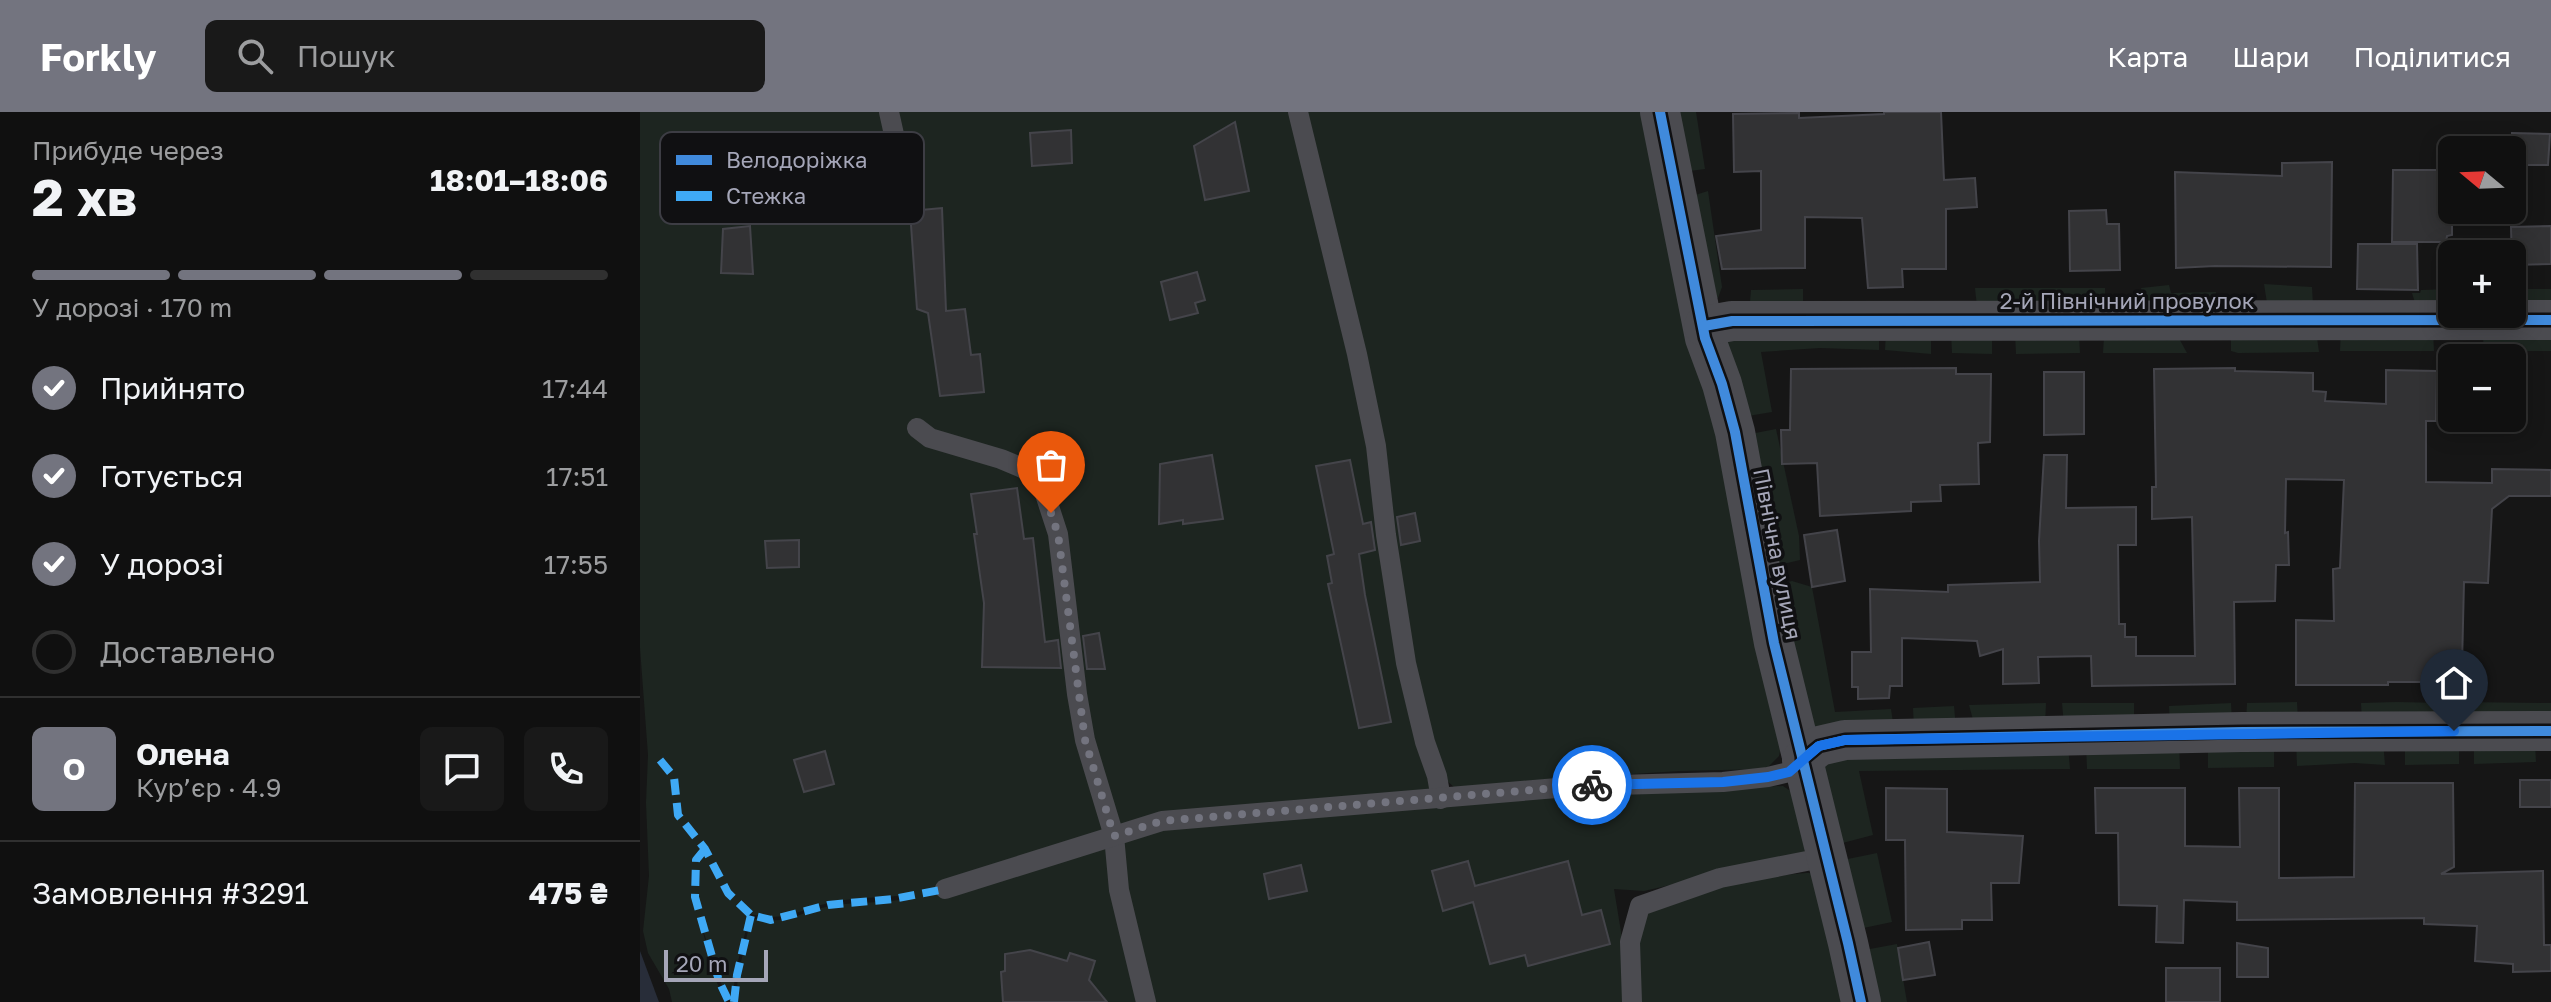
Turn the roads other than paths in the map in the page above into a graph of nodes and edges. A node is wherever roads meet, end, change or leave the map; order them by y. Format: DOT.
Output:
graph roads {
  1 [pos="889,112"];
  2 [pos="1298,112"];
  3 [pos="1660,112"];
  4 [pos="893,132"];
  5 [pos="2551,320"];
  6 [pos="1704,326"];
  7 [pos="917,428"];
  8 [pos="2551,731"];
  9 [pos="1802,760"];
  10 [pos="1441,799"];
  11 [pos="1114,836"];
  12 [pos="1827,857"];
  13 [pos="945,889"];
  14 [pos="1146,1002"];
  15 [pos="1632,1002"];
  16 [pos="1861,1002"];
  1 -- 4 [label="lane"];
  2 -- 10 [label="lane"];
  3 -- 6 [label="street, Північна вулиця"];
  5 -- 6 [label="street, 2-й Північний провулок"];
  6 -- 9 [label="street, Північна вулиця"];
  7 -- 11 [label="lane"];
  8 -- 9 [label="street"];
  9 -- 10 [label="lane"];
  9 -- 12 [label="street, Північна вулиця"];
  10 -- 11 [label="lane"];
  11 -- 13 [label="lane"];
  11 -- 14 [label="lane"];
  12 -- 15 [label="lane"];
  12 -- 16 [label="street, Північна вулиця"];
}
